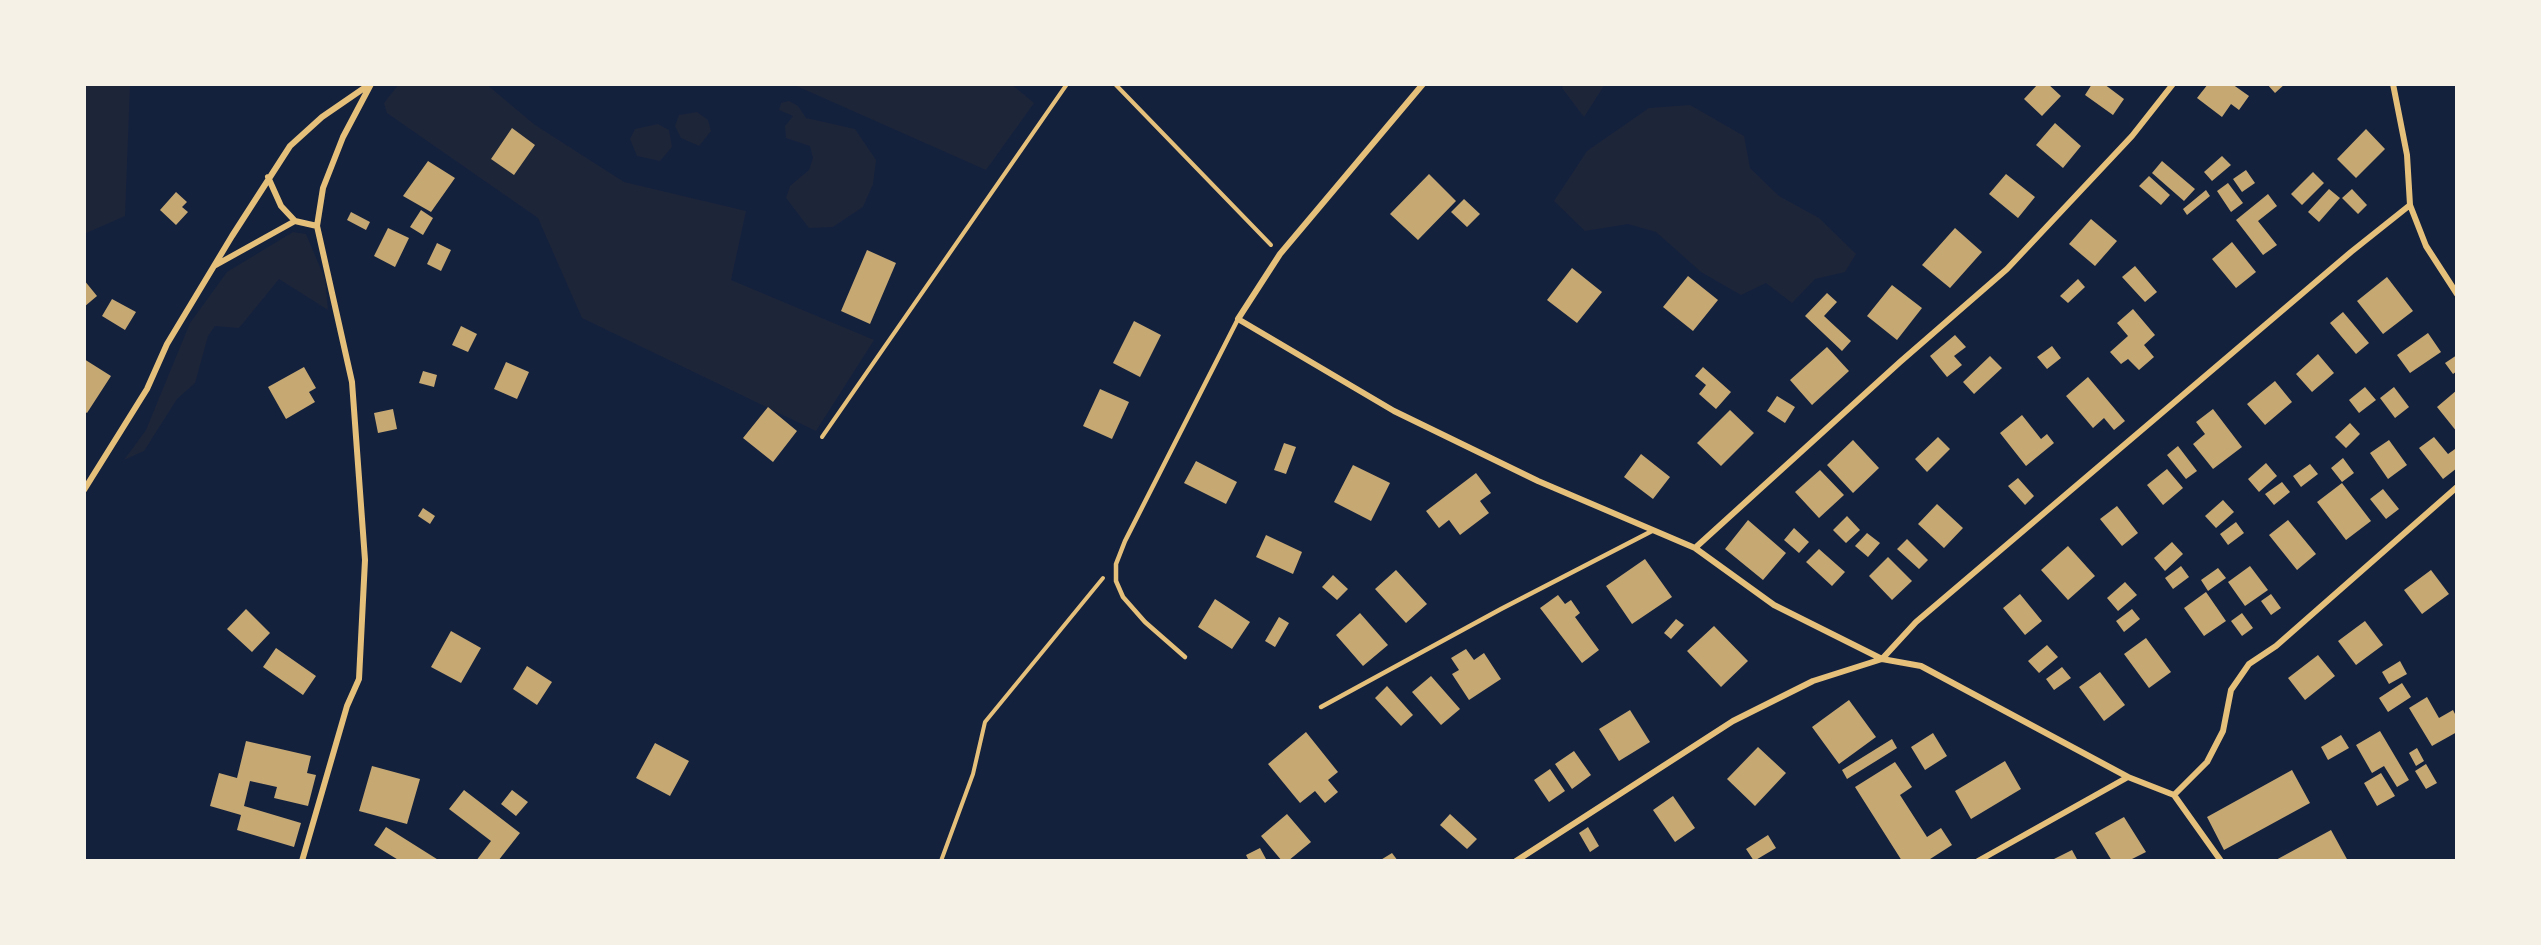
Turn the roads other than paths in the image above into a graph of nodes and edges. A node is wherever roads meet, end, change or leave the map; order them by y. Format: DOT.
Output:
graph roads {
  1 [pos="370,84"];
  2 [pos="1423,84"];
  3 [pos="2173,84"];
  4 [pos="2393,84"];
  5 [pos="268,177"];
  6 [pos="2410,205"];
  7 [pos="295,221"];
  8 [pos="317,226"];
  9 [pos="214,266"];
  10 [pos="2457,294"];
  11 [pos="1238,319"];
  12 [pos="2457,487"];
  13 [pos="84,490"];
  14 [pos="1652,531"];
  15 [pos="1695,548"];
  16 [pos="1185,657"];
  17 [pos="1882,660"];
  18 [pos="1321,707"];
  19 [pos="2128,777"];
  20 [pos="2174,795"];
  21 [pos="302,861"];
  22 [pos="1516,861"];
  23 [pos="1978,861"];
  24 [pos="2221,861"];
  1 -- 5 [label="street"];
  1 -- 8 [label="street"];
  2 -- 11 [label="street"];
  3 -- 15 [label="street"];
  4 -- 6 [label="street"];
  5 -- 7 [label="street"];
  5 -- 9 [label="street"];
  6 -- 10 [label="street"];
  6 -- 17 [label="street"];
  7 -- 8 [label="street"];
  7 -- 9 [label="street"];
  8 -- 21 [label="street"];
  9 -- 13 [label="street"];
  11 -- 14 [label="street"];
  11 -- 16 [label="lane"];
  12 -- 20 [label="street"];
  14 -- 15 [label="street"];
  14 -- 18 [label="lane"];
  15 -- 17 [label="street"];
  17 -- 19 [label="street"];
  17 -- 22 [label="street"];
  19 -- 20 [label="street"];
  19 -- 23 [label="street"];
  20 -- 24 [label="street"];
}
